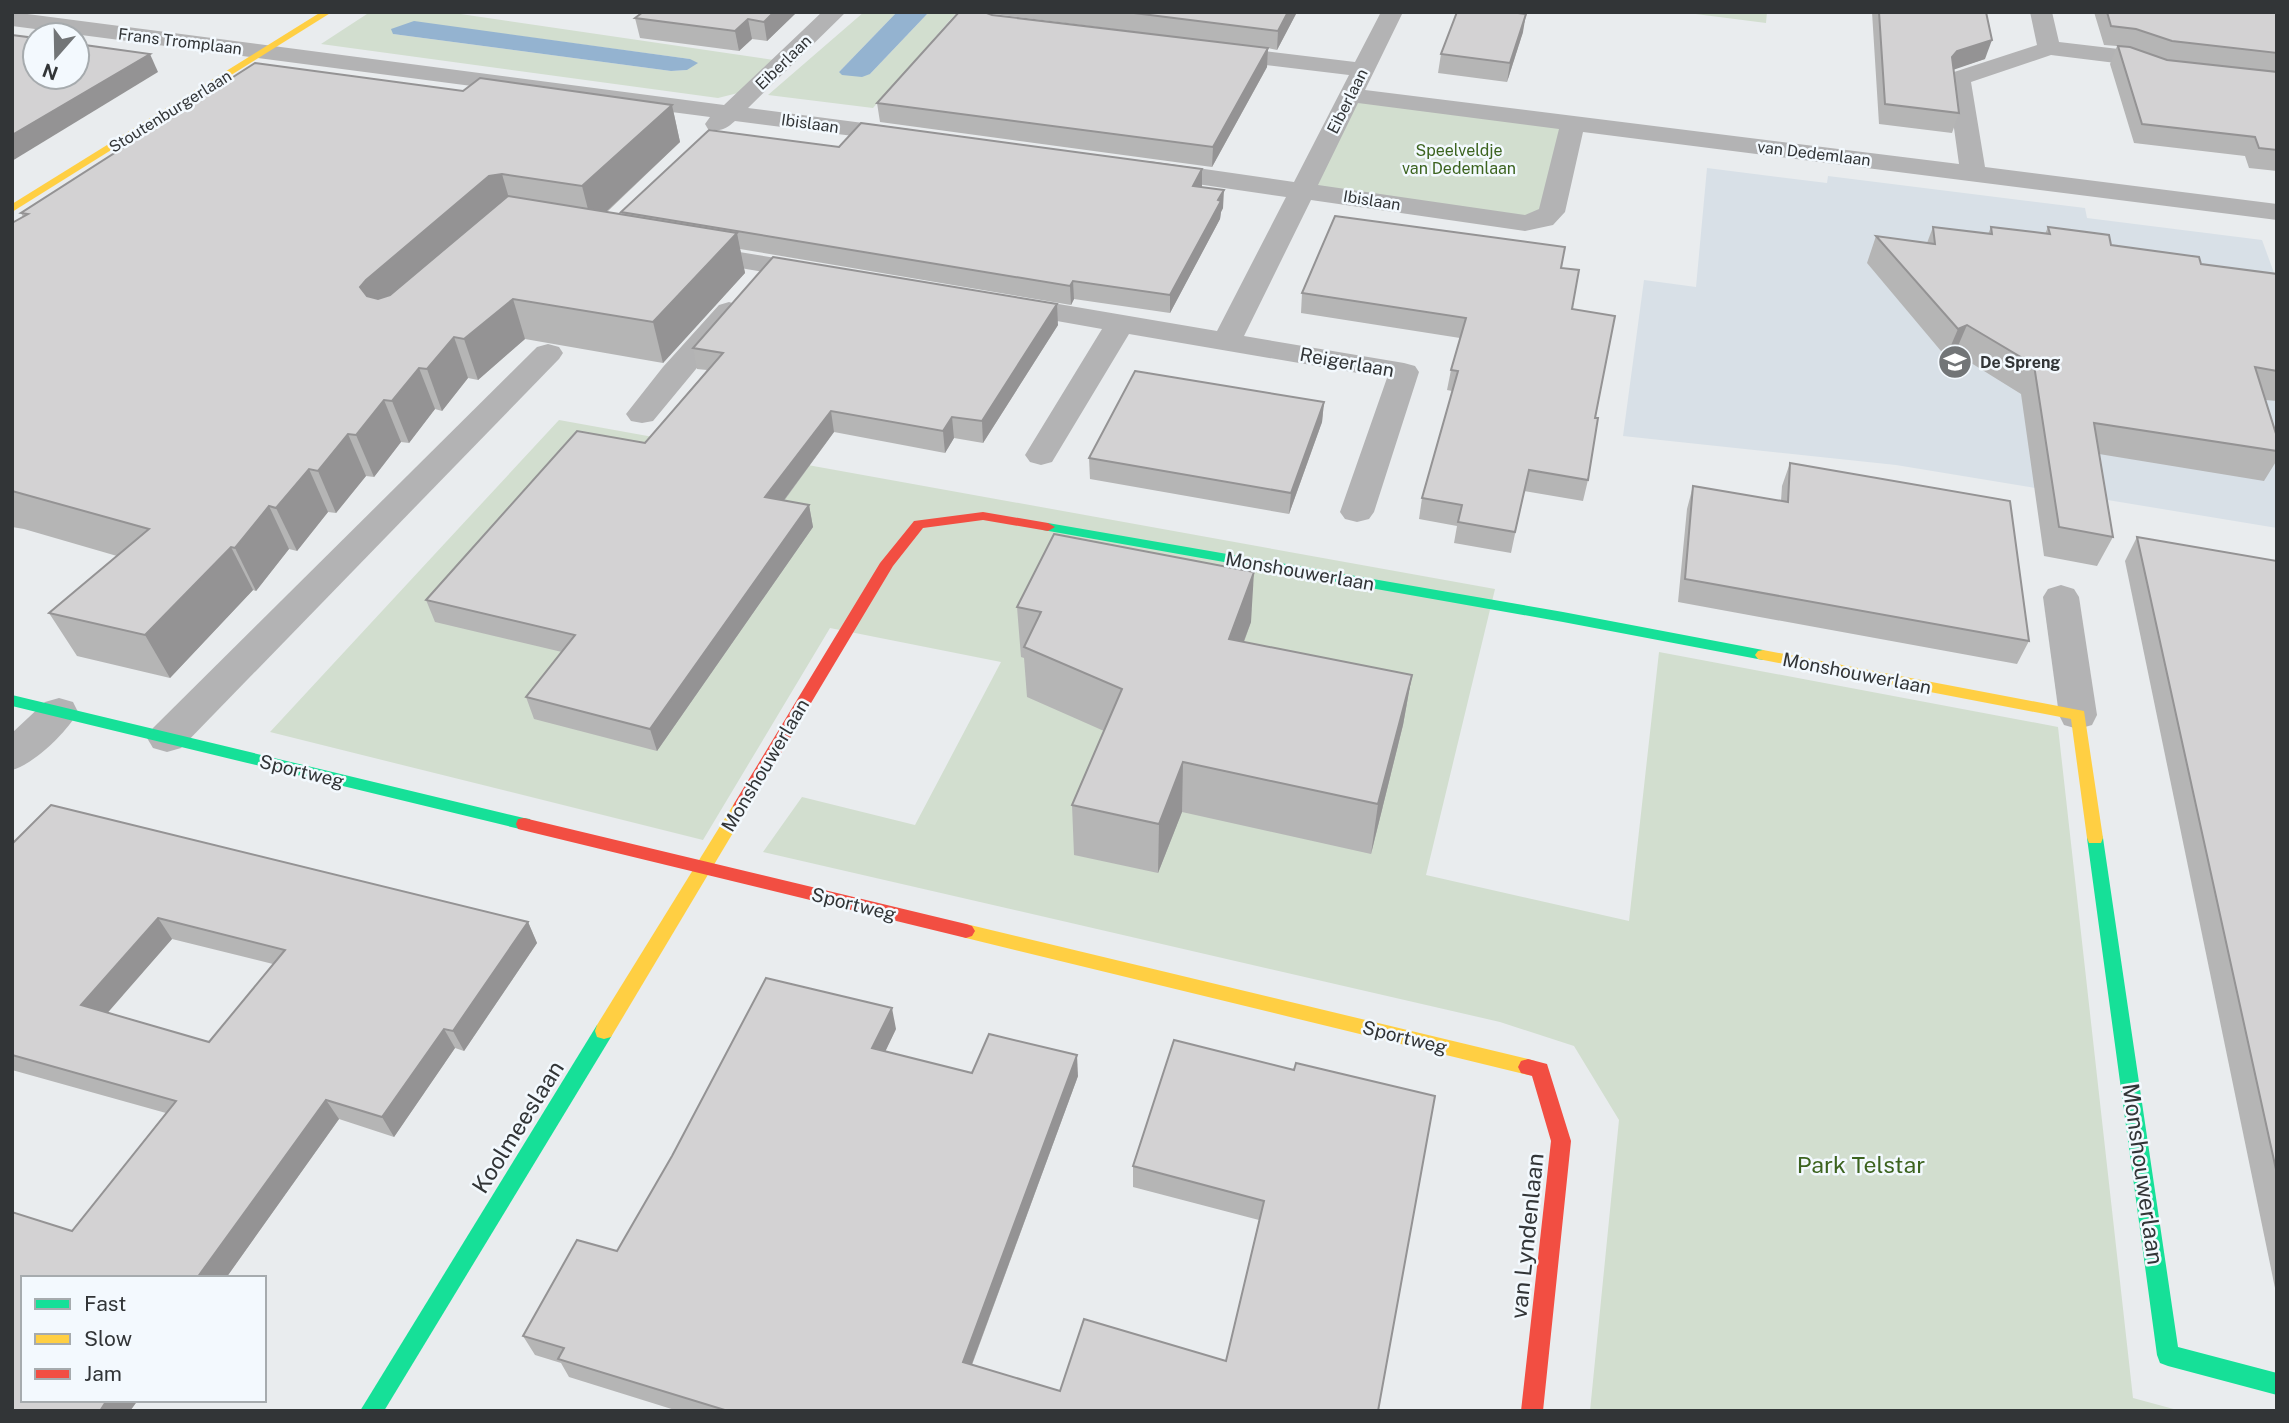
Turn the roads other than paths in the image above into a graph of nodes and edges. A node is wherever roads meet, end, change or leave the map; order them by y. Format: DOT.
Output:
graph roads {
  1 [pos="328,12"];
  2 [pos="835,12"];
  3 [pos="1392,12"];
  4 [pos="2041,12"];
  5 [pos="12,19"];
  6 [pos="2049,48"];
  7 [pos="1199,50"];
  8 [pos="265,52"];
  9 [pos="1363,71"];
  10 [pos="2186,72"];
  11 [pos="1350,95"];
  12 [pos="731,112"];
  13 [pos="1573,123"];
  14 [pos="935,139"];
  15 [pos="701,141"];
  16 [pos="1126,166"];
  17 [pos="1973,173"];
  18 [pos="1303,190"];
  19 [pos="12,209"];
  20 [pos="2277,212"];
  21 [pos="665,247"];
  22 [pos="770,265"];
  23 [pos="837,276"];
  24 [pos="986,301"];
  25 [pos="1121,323"];
  26 [pos="1227,341"];
  27 [pos="548,353"];
  28 [pos="642,414"];
  29 [pos="1041,455"];
  30 [pos="1357,512"];
  31 [pos="2061,597"];
  32 [pos="12,701"];
  33 [pos="59,712"];
  34 [pos="2078,715"];
  35 [pos="167,738"];
  36 [pos="12,756"];
  37 [pos="704,868"];
  38 [pos="1540,1070"];
  39 [pos="2277,1384"];
  40 [pos="382,1408"];
  41 [pos="1531,1411"];
  1 -- 8 [label="street, Stoutenburgerlaan"];
  2 -- 12 [label="street, Eiberlaan"];
  3 -- 9 [label="street, Eiberlaan"];
  4 -- 6 [label="street"];
  5 -- 8 [label="street, Frans Tromplaan"];
  6 -- 10 [label="street"];
  6 -- 17 [label="street"];
  7 -- 9 [label="street"];
  8 -- 12 [label="street, Ibislaan"];
  8 -- 19 [label="street, Stoutenburgerlaan"];
  9 -- 11 [label="street, Eiberlaan"];
  11 -- 13 [label="street, van Dedemlaan"];
  11 -- 18 [label="street, Eiberlaan"];
  12 -- 14 [label="street, Ibislaan"];
  12 -- 15 [label="street"];
  13 -- 17 [label="street, van Dedemlaan"];
  13 -- 18 [label="street, Ibislaan"];
  16 -- 18 [label="street, Ibislaan"];
  17 -- 20 [label="street, van Dedemlaan"];
  18 -- 26 [label="street"];
  21 -- 22 [label="street"];
  22 -- 23 [label="street"];
  22 -- 28 [label="street"];
  24 -- 25 [label="street, Reigerlaan"];
  25 -- 26 [label="street, Reigerlaan"];
  25 -- 29 [label="street"];
  26 -- 30 [label="street, Reigerlaan"];
  27 -- 35 [label="street"];
  31 -- 34 [label="street, Monshouwerlaan"];
  32 -- 33 [label="street, Sportweg"];
  33 -- 35 [label="street, Sportweg"];
  33 -- 36 [label="street"];
  34 -- 37 [label="street, Monshouwerlaan"];
  34 -- 39 [label="street, Monshouwerlaan"];
  35 -- 37 [label="street, Sportweg"];
  37 -- 38 [label="street, Sportweg"];
  37 -- 40 [label="street, Koolmeeslaan"];
  38 -- 41 [label="street, van Lyndenlaan"];
}
